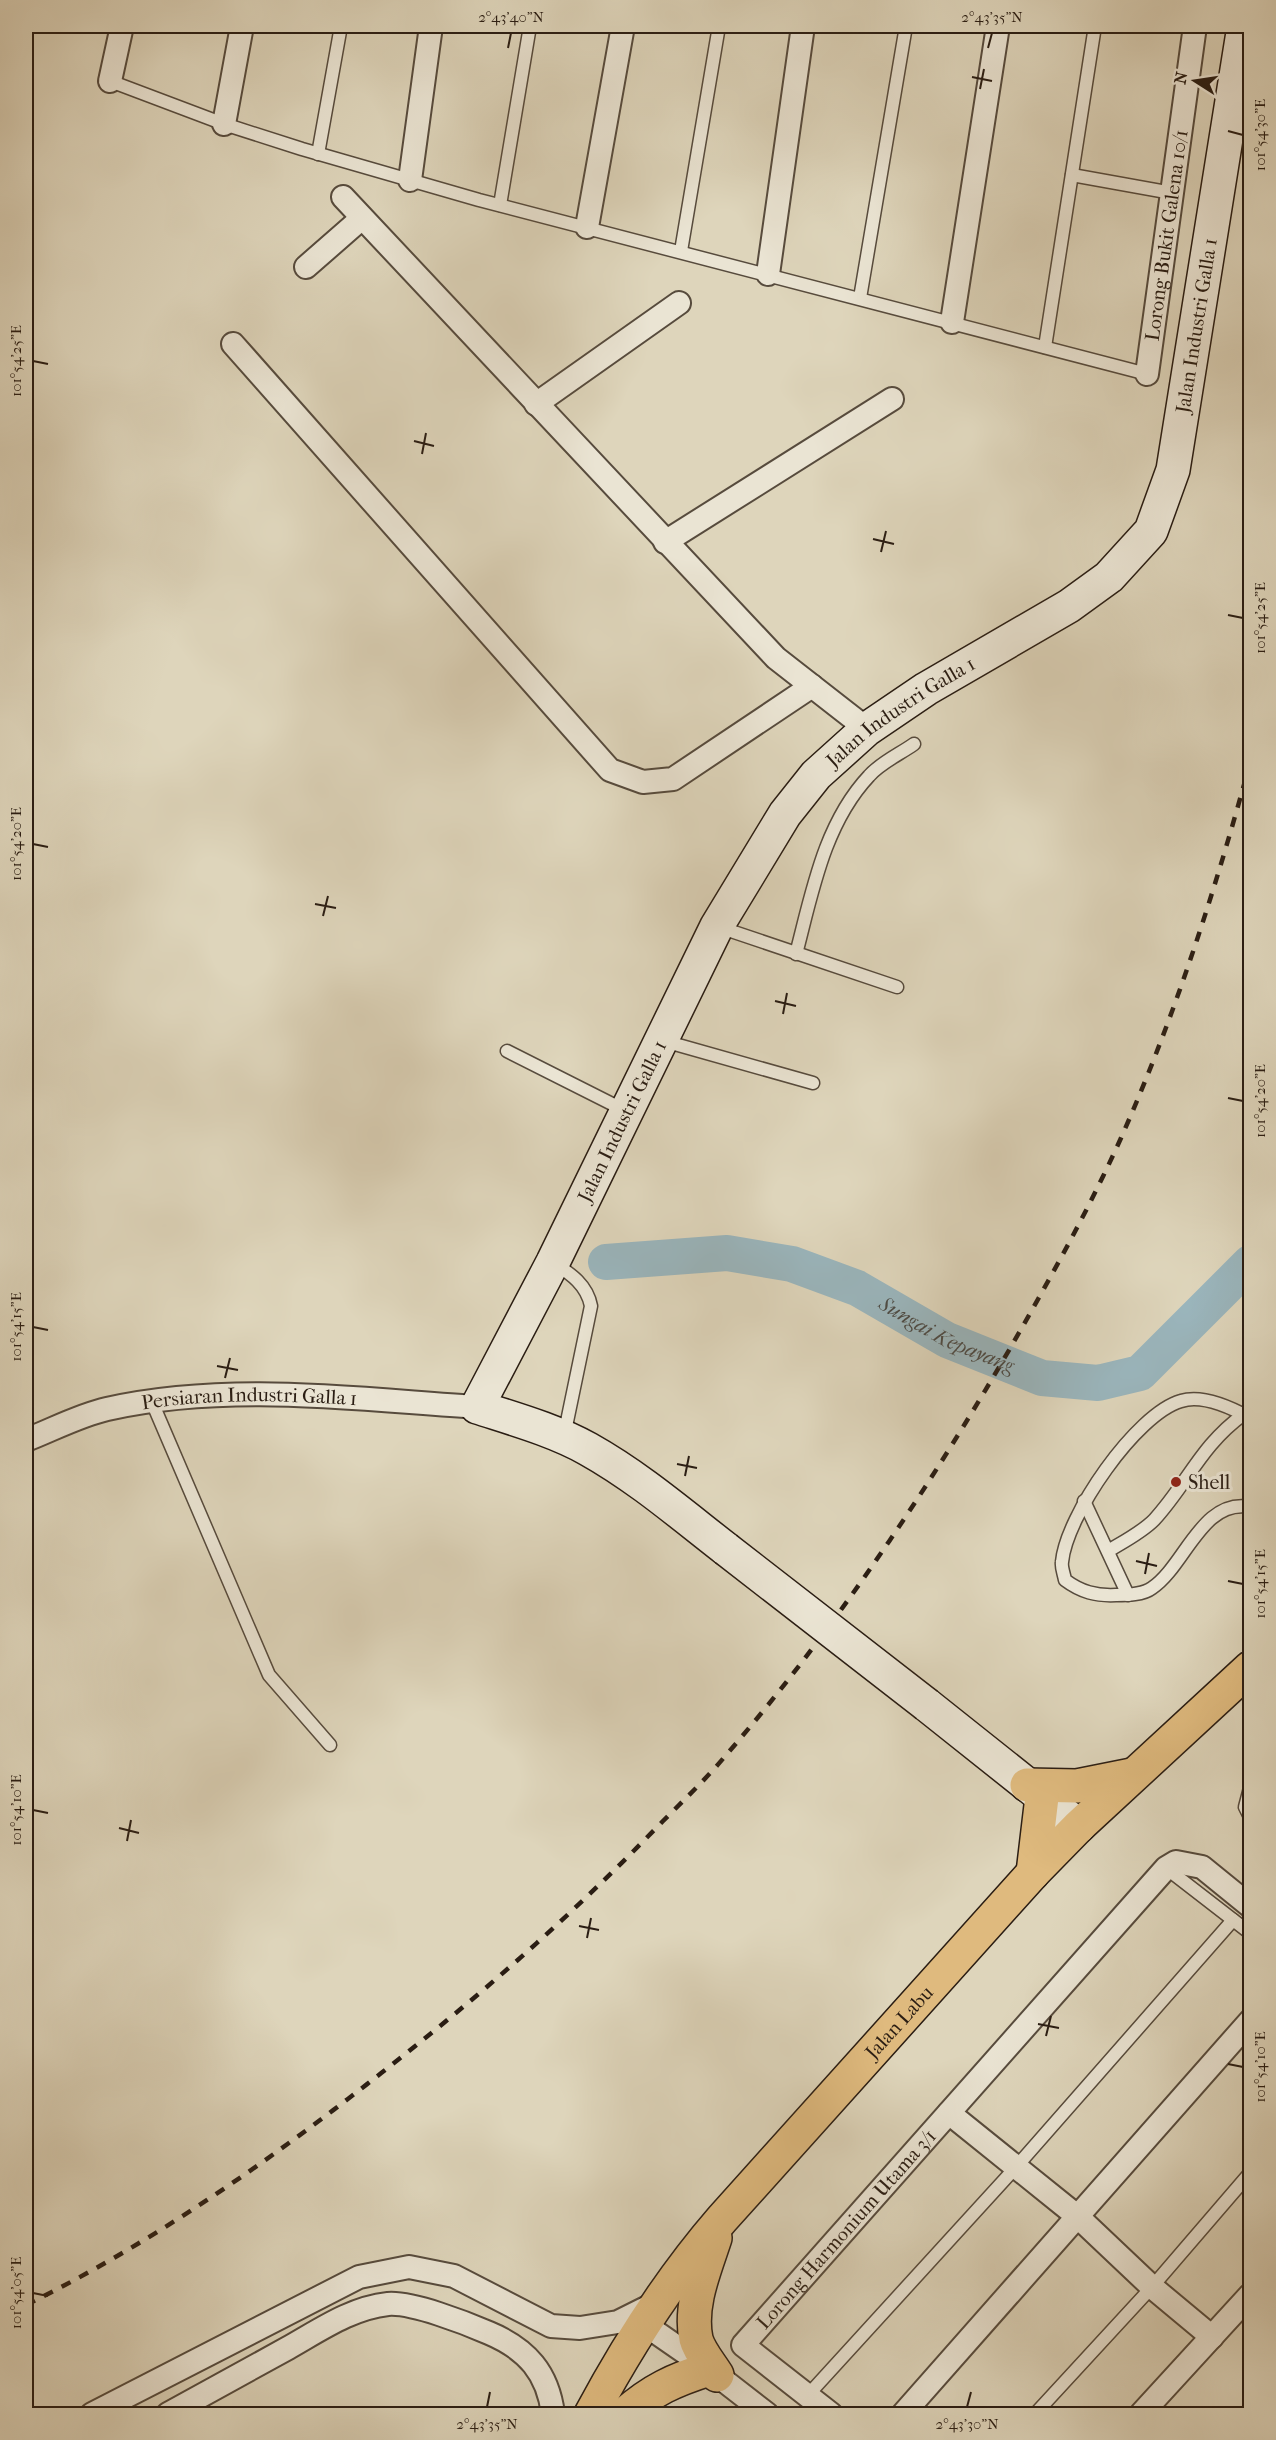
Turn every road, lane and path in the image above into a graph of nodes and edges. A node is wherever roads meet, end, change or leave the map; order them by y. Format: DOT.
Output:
graph roads {
  1 [pos="122,26"];
  2 [pos="242,26"];
  3 [pos="341,26"];
  4 [pos="431,26"];
  5 [pos="530,26"];
  6 [pos="623,26"];
  7 [pos="719,26"];
  8 [pos="804,26"];
  9 [pos="906,26"];
  10 [pos="998,26"];
  11 [pos="1095,26"];
  12 [pos="1195,26"];
  13 [pos="1244,26"];
  14 [pos="110,81"];
  15 [pos="224,124"];
  16 [pos="318,154"];
  17 [pos="1072,174"];
  18 [pos="410,180"];
  19 [pos="1172,193"];
  20 [pos="343,197"];
  21 [pos="500,205"];
  22 [pos="362,218"];
  23 [pos="587,227"];
  24 [pos="681,251"];
  25 [pos="306,267"];
  26 [pos="768,274"];
  27 [pos="860,298"];
  28 [pos="679,303"];
  29 [pos="952,322"];
  30 [pos="233,344"];
  31 [pos="1045,347"];
  32 [pos="1147,374"];
  33 [pos="892,399"];
  34 [pos="536,404"];
  35 [pos="664,542"];
  36 [pos="812,686"];
  37 [pos="867,729"];
  38 [pos="914,744"];
  39 [pos="717,926"];
  40 [pos="796,954"];
  41 [pos="897,987"];
  42 [pos="660,1040"];
  43 [pos="507,1051"];
  44 [pos="813,1083"];
  45 [pos="626,1110"];
  46 [pos="552,1262"];
  47 [pos="152,1402"];
  48 [pos="477,1407"];
  49 [pos="1247,1416"];
  50 [pos="563,1437"];
  51 [pos="26,1440"];
  52 [pos="1084,1501"];
  53 [pos="1251,1507"];
  54 [pos="1108,1551"];
  55 [pos="1128,1595"];
  56 [pos="1251,1668"];
  57 [pos="330,1745"];
  58 [pos="1135,1774"];
  59 [pos="1251,1788"];
  60 [pos="1035,1791"];
  61 [pos="1251,1816"];
  62 [pos="1078,1826"];
  63 [pos="1166,1868"];
  64 [pos="1032,1873"];
  65 [pos="1251,1905"];
  66 [pos="1233,1920"];
  67 [pos="1251,1933"];
  68 [pos="1251,2021"];
  69 [pos="949,2113"];
  70 [pos="1017,2166"];
  71 [pos="1251,2173"];
  72 [pos="1077,2216"];
  73 [pos="722,2219"];
  74 [pos="1152,2287"];
  75 [pos="1251,2295"];
  76 [pos="651,2313"];
  77 [pos="1212,2337"];
  78 [pos="713,2372"];
  79 [pos="808,2395"];
  80 [pos="92,2415"];
  81 [pos="168,2415"];
  82 [pos="553,2415"];
  83 [pos="591,2415"];
  84 [pos="625,2415"];
  85 [pos="767,2415"];
  86 [pos="831,2415"];
  87 [pos="903,2415"];
  88 [pos="1035,2415"];
  89 [pos="1141,2415"];
  1 -- 14 [label="street"];
  2 -- 15 [label="street"];
  3 -- 16 [label="lane"];
  4 -- 18 [label="street"];
  5 -- 21 [label="lane"];
  6 -- 23 [label="street"];
  7 -- 24 [label="lane"];
  8 -- 26 [label="street"];
  9 -- 27 [label="lane"];
  10 -- 29 [label="street"];
  11 -- 17 [label="lane"];
  12 -- 19 [label="street, Lorong Bukit Galena 10/1"];
  13 -- 37 [label="main road, Jalan Industri Galla 1"];
  14 -- 15 [label="lane"];
  15 -- 16 [label="lane"];
  16 -- 18 [label="lane"];
  17 -- 19 [label="lane"];
  17 -- 31 [label="lane"];
  18 -- 21 [label="lane"];
  19 -- 32 [label="street, Lorong Bukit Galena 10/1"];
  20 -- 22 [label="street"];
  21 -- 23 [label="lane"];
  22 -- 25 [label="street"];
  22 -- 34 [label="street"];
  23 -- 24 [label="lane"];
  24 -- 26 [label="lane"];
  26 -- 27 [label="lane"];
  27 -- 29 [label="lane"];
  28 -- 34 [label="street"];
  29 -- 31 [label="lane"];
  30 -- 36 [label="street"];
  31 -- 32 [label="lane"];
  33 -- 35 [label="street"];
  34 -- 35 [label="street"];
  35 -- 36 [label="street"];
  36 -- 37 [label="street"];
  37 -- 39 [label="main road, Jalan Industri Galla 1"];
  38 -- 40 [label="lane"];
  39 -- 40 [label="lane"];
  39 -- 42 [label="main road, Jalan Industri Galla 1"];
  40 -- 41 [label="lane"];
  42 -- 44 [label="lane"];
  42 -- 45 [label="main road, Jalan Industri Galla 1"];
  43 -- 45 [label="lane"];
  45 -- 46 [label="main road, Jalan Industri Galla 1"];
  46 -- 48 [label="main road, Jalan Industri Galla 1"];
  46 -- 50 [label="lane"];
  47 -- 48 [label="street, Persiaran Industri Galla 1"];
  47 -- 51 [label="street, Persiaran Industri Galla 1"];
  47 -- 57 [label="lane"];
  48 -- 50 [label="main road"];
  49 -- 52 [label="lane"];
  49 -- 54 [label="lane"];
  50 -- 60 [label="main road, bridge"];
  52 -- 54 [label="lane"];
  52 -- 55 [label="lane"];
  53 -- 55 [label="lane"];
  54 -- 55 [label="lane"];
  56 -- 58 [label="main road, Jalan Labu"];
  58 -- 60 [label="main road"];
  58 -- 62 [label="main road, Jalan Labu"];
  59 -- 61 [label="lane"];
  60 -- 62 [label="main road"];
  60 -- 64 [label="main road"];
  62 -- 64 [label="main road, Jalan Labu"];
  63 -- 65 [label="street"];
  63 -- 66 [label="lane"];
  63 -- 69 [label="street, Lorong Harmonium Utama 3/1"];
  64 -- 73 [label="main road, Jalan Labu"];
  66 -- 67 [label="lane"];
  66 -- 70 [label="lane"];
  68 -- 72 [label="street"];
  69 -- 70 [label="street"];
  69 -- 79 [label="street, Lorong Harmonium Utama 3/1"];
  70 -- 72 [label="street"];
  70 -- 79 [label="lane"];
  71 -- 74 [label="lane"];
  72 -- 74 [label="street"];
  72 -- 87 [label="street"];
  73 -- 76 [label="main road, Jalan Labu"];
  73 -- 78 [label="main road"];
  74 -- 77 [label="street"];
  74 -- 88 [label="lane"];
  75 -- 77 [label="street"];
  76 -- 78 [label="street"];
  76 -- 80 [label="street"];
  76 -- 83 [label="main road, Jalan Labu"];
  77 -- 89 [label="street"];
  78 -- 84 [label="main road"];
  78 -- 85 [label="street"];
  79 -- 86 [label="street"];
  81 -- 82 [label="street"];
}
